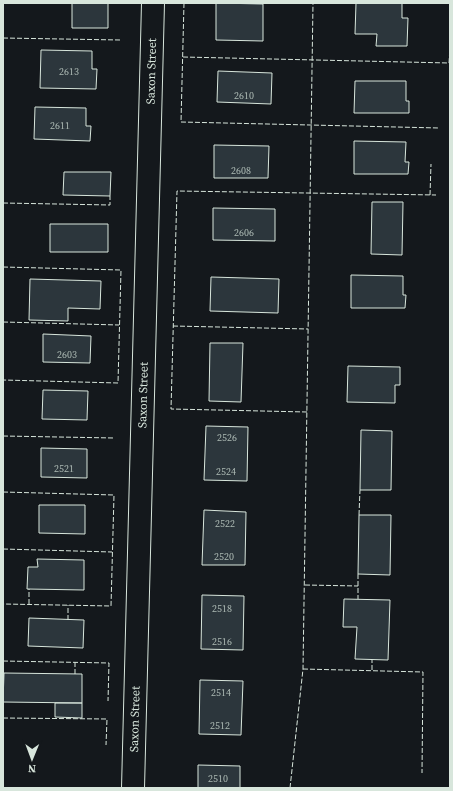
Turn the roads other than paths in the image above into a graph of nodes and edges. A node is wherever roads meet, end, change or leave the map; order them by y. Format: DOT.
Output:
graph roads {
  1 [pos="153,3"];
  2 [pos="133,788"];
  1 -- 2 [label="street, Saxon Street"];
}
